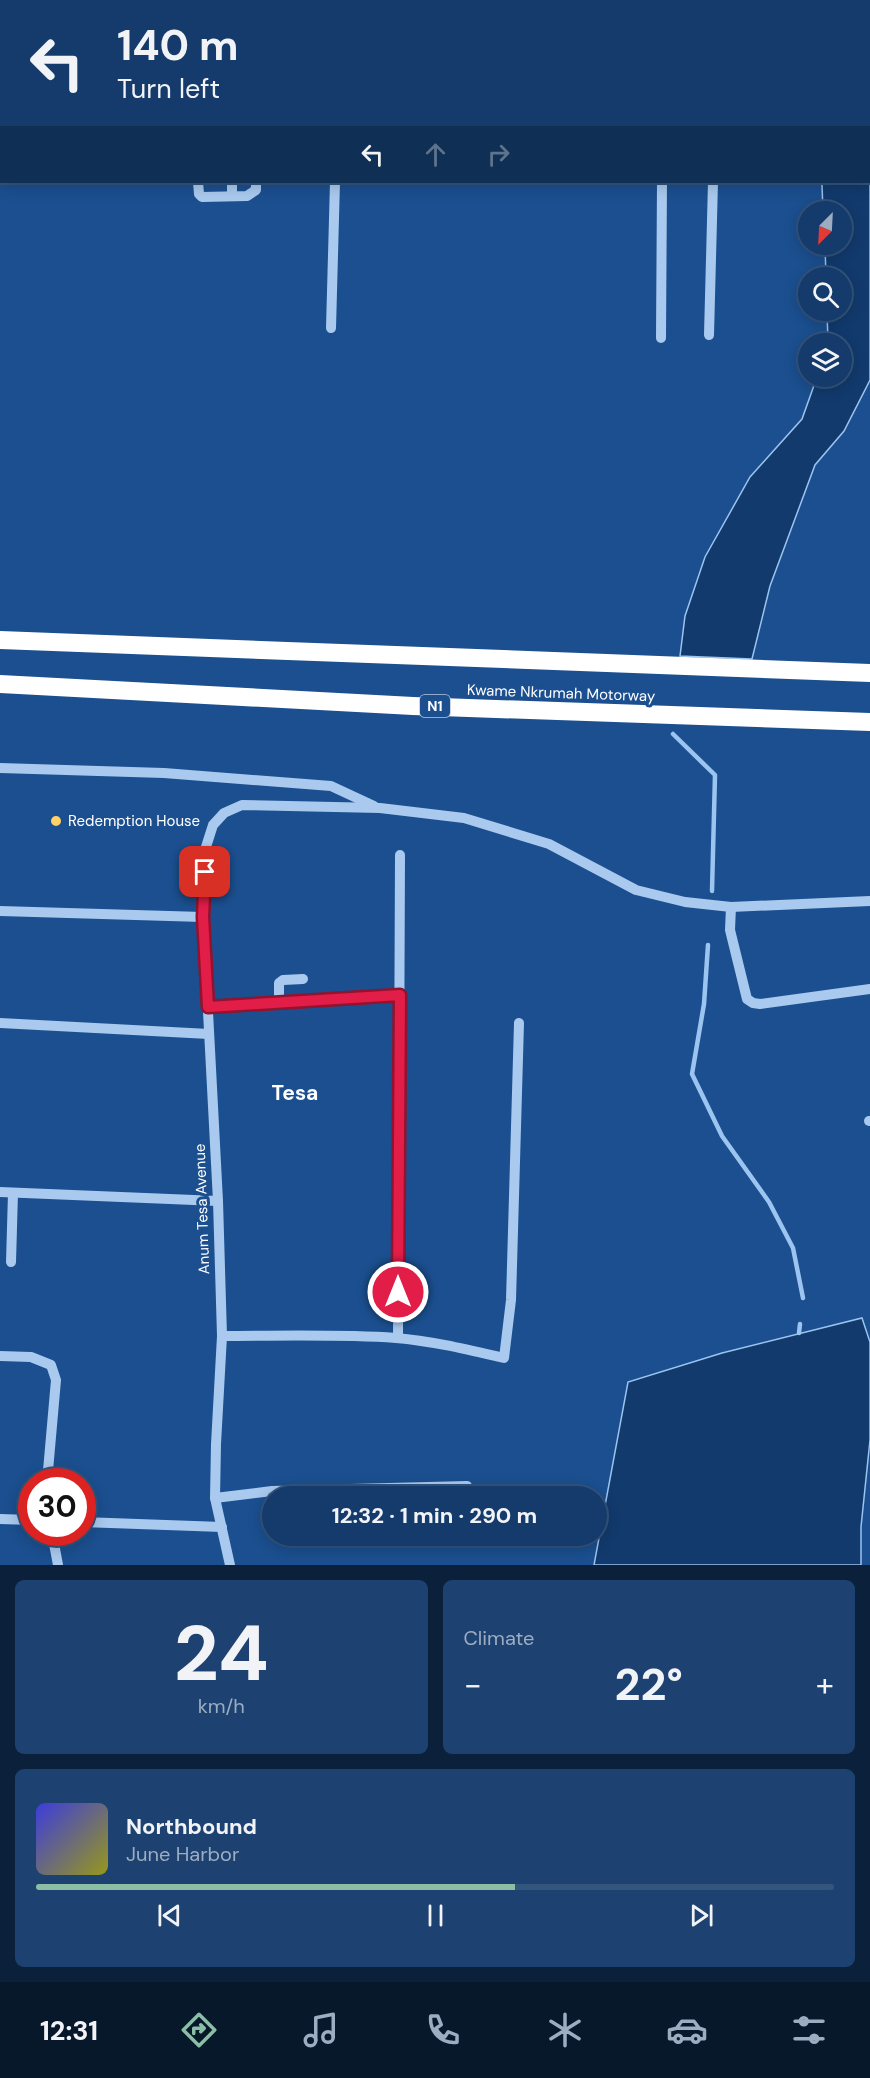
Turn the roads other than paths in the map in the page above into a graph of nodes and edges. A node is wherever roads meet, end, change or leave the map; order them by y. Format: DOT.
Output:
graph roads {
  1 [pos="198,183"];
  2 [pos="232,183"];
  3 [pos="256,183"];
  4 [pos="335,183"];
  5 [pos="662,183"];
  6 [pos="713,183"];
  7 [pos="232,196"];
  8 [pos="331,328"];
  9 [pos="709,335"];
  10 [pos="661,338"];
  11 [pos="0,640"];
  12 [pos="870,673"];
  13 [pos="0,684"];
  14 [pos="870,722"];
  15 [pos="0,768"];
  16 [pos="380,808"];
  17 [pos="400,855"];
  18 [pos="870,901"];
  19 [pos="731,907"];
  20 [pos="0,911"];
  21 [pos="203,917"];
  22 [pos="303,980"];
  23 [pos="870,989"];
  24 [pos="400,995"];
  25 [pos="279,1002"];
  26 [pos="208,1007"];
  27 [pos="0,1023"];
  28 [pos="519,1023"];
  29 [pos="209,1034"];
  30 [pos="0,1192"];
  31 [pos="13,1193"];
  32 [pos="218,1201"];
  33 [pos="11,1262"];
  34 [pos="222,1336"];
  35 [pos="398,1338"];
  36 [pos="0,1356"];
  37 [pos="47,1468"];
  38 [pos="262,1493"];
  39 [pos="215,1498"];
  40 [pos="0,1519"];
  41 [pos="18,1520"];
  42 [pos="96,1522"];
  43 [pos="222,1527"];
  44 [pos="54,1546"];
  45 [pos="58,1565"];
  46 [pos="230,1565"];
  1 -- 7 [label="street"];
  2 -- 7 [label="street"];
  3 -- 7 [label="street"];
  4 -- 8 [label="street"];
  5 -- 10 [label="street"];
  6 -- 9 [label="street"];
  11 -- 12 [label="highway, Kwame Nkrumah Motorway"];
  13 -- 14 [label="highway, Kwame Nkrumah Motorway / N1"];
  15 -- 16 [label="street"];
  16 -- 19 [label="street"];
  16 -- 21 [label="street, Anum Tesa Avenue"];
  17 -- 24 [label="street"];
  18 -- 19 [label="street"];
  19 -- 23 [label="street"];
  20 -- 21 [label="street"];
  21 -- 26 [label="street, Anum Tesa Avenue"];
  22 -- 25 [label="street"];
  24 -- 25 [label="street"];
  24 -- 35 [label="street"];
  25 -- 26 [label="street"];
  26 -- 29 [label="street, Anum Tesa Avenue"];
  27 -- 29 [label="street"];
  28 -- 35 [label="street"];
  29 -- 32 [label="street, Anum Tesa Avenue"];
  30 -- 31 [label="street"];
  31 -- 32 [label="street"];
  31 -- 33 [label="street"];
  32 -- 34 [label="street, Anum Tesa Avenue"];
  34 -- 35 [label="street"];
  34 -- 39 [label="street, Anum Tesa Avenue"];
  36 -- 37 [label="street"];
  38 -- 39 [label="street"];
  39 -- 43 [label="street, Anum Tesa Avenue"];
  40 -- 41 [label="street"];
  42 -- 43 [label="street"];
  43 -- 46 [label="street, Anum Tesa Avenue"];
  44 -- 45 [label="street"];
}
